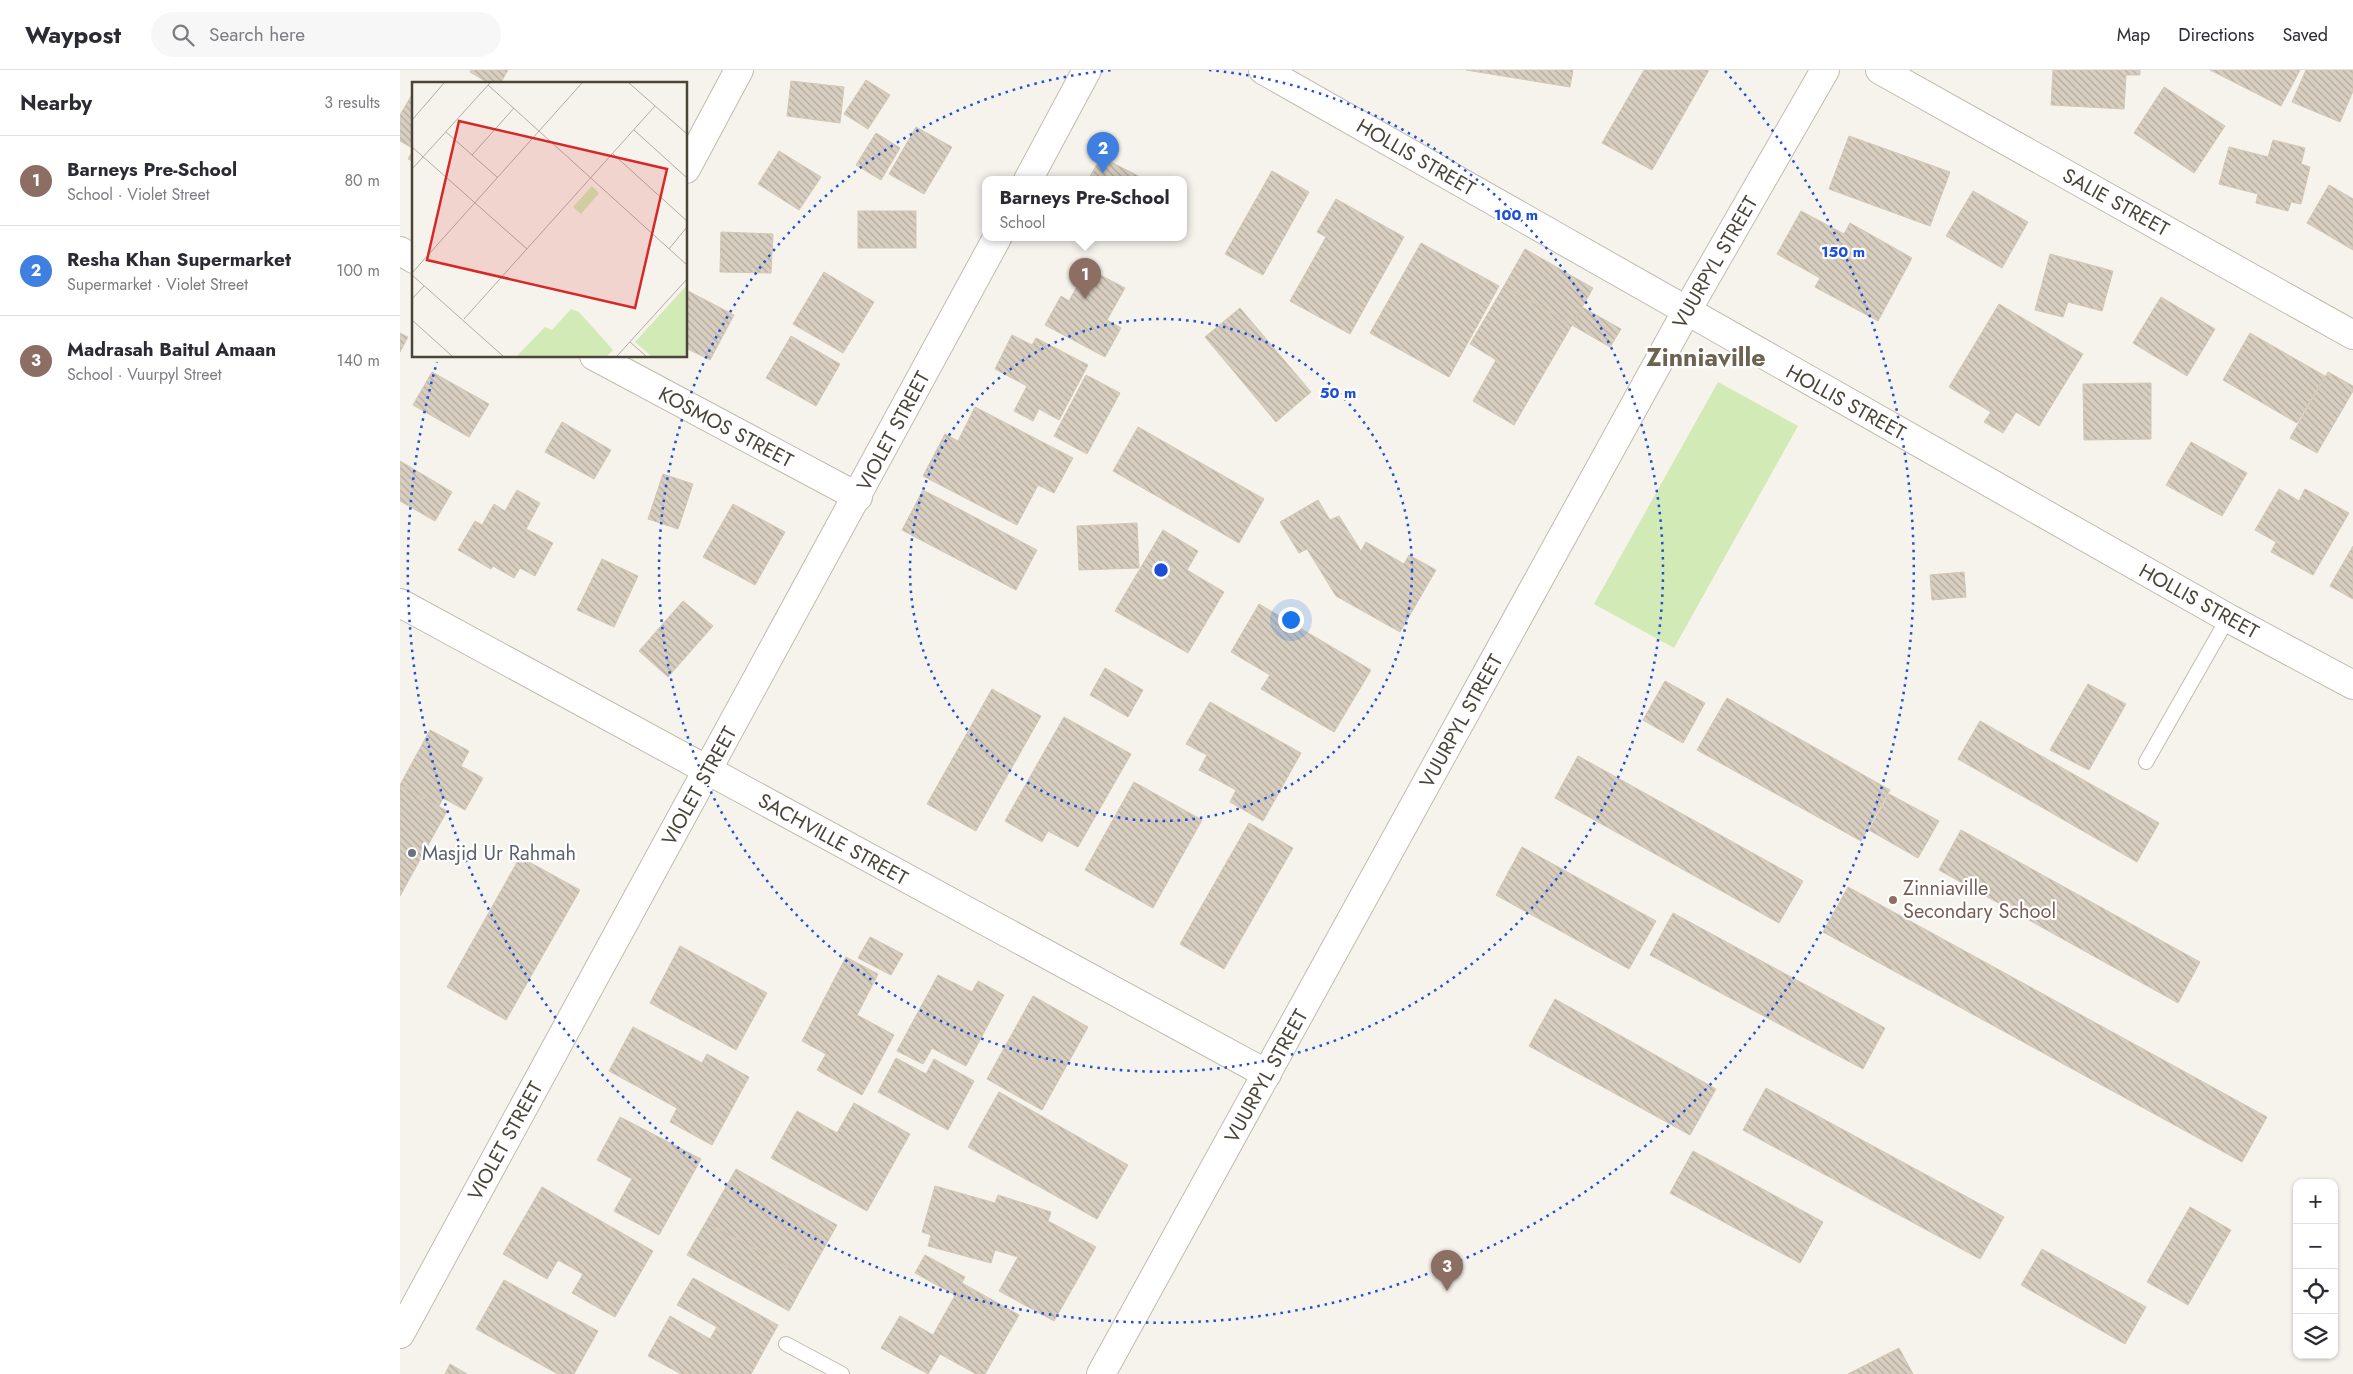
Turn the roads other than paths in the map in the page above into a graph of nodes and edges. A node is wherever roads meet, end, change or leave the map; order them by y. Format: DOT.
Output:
graph roads {
  1 [pos="739,70"];
  2 [pos="1087,70"];
  3 [pos="1264,70"];
  4 [pos="1825,70"];
  5 [pos="1880,70"];
  6 [pos="688,165"];
  7 [pos="1030,176"];
  8 [pos="995,241"];
  9 [pos="400,251"];
  10 [pos="412,258"];
  11 [pos="1686,312"];
  12 [pos="2353,335"];
  13 [pos="598,358"];
  14 [pos="858,497"];
  15 [pos="400,603"];
  16 [pos="2228,618"];
  17 [pos="2353,685"];
  18 [pos="2146,762"];
  19 [pos="707,770"];
  20 [pos="1267,1074"];
  21 [pos="400,1334"];
  22 [pos="786,1344"];
  23 [pos="842,1374"];
  24 [pos="1101,1374"];
  1 -- 6 [label="street"];
  2 -- 7 [label="street"];
  3 -- 11 [label="street, HOLLIS STREET"];
  4 -- 11 [label="street, VUURPYL STREET"];
  5 -- 12 [label="street, SALIE STREET"];
  8 -- 14 [label="street, VIOLET STREET"];
  9 -- 10 [label="street"];
  11 -- 16 [label="street, HOLLIS STREET"];
  11 -- 20 [label="street, VUURPYL STREET"];
  13 -- 14 [label="street, KOSMOS STREET"];
  14 -- 19 [label="street, VIOLET STREET"];
  15 -- 19 [label="street, SACHVILLE STREET"];
  16 -- 17 [label="street, HOLLIS STREET"];
  16 -- 18 [label="lane"];
  19 -- 20 [label="street, SACHVILLE STREET"];
  19 -- 21 [label="street, VIOLET STREET"];
  20 -- 24 [label="street, VUURPYL STREET"];
  22 -- 23 [label="lane"];
}
